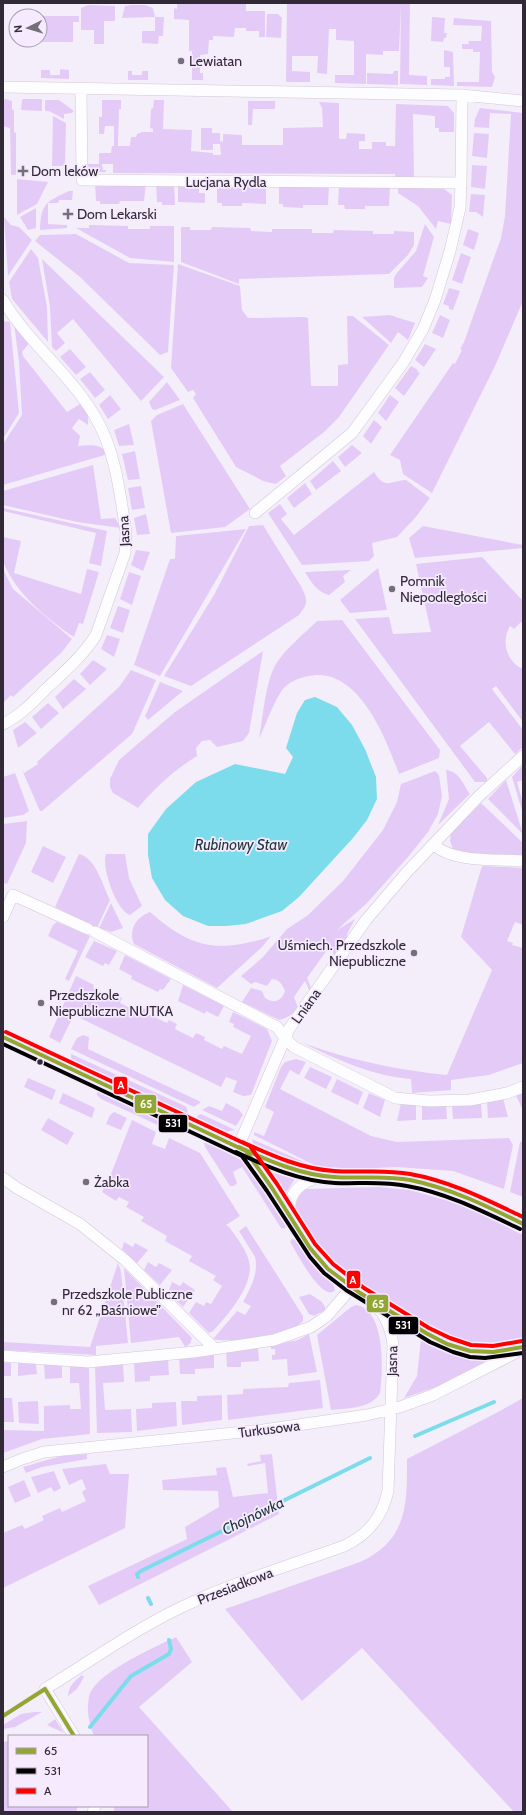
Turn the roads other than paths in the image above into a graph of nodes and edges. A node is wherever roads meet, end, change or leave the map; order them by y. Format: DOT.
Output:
graph roads {
  1 [pos="3,87"];
  2 [pos="80,89"];
  3 [pos="462,95"];
  4 [pos="523,101"];
  5 [pos="461,182"];
  6 [pos="3,300"];
  7 [pos="3,318"];
  8 [pos="20,324"];
  9 [pos="255,513"];
  10 [pos="3,724"];
  11 [pos="523,756"];
  12 [pos="434,845"];
  13 [pos="523,861"];
  14 [pos="3,917"];
  15 [pos="3,1037"];
  16 [pos="285,1038"];
  17 [pos="523,1087"];
  18 [pos="242,1149"];
  19 [pos="325,1176"];
  20 [pos="3,1178"];
  21 [pos="293,1221"];
  22 [pos="523,1224"];
  23 [pos="352,1287"];
  24 [pos="366,1297"];
  25 [pos="523,1348"];
  26 [pos="215,1349"];
  27 [pos="3,1356"];
  28 [pos="391,1409"];
  29 [pos="3,1468"];
  30 [pos="73,1735"];
  1 -- 2 [label="street"];
  2 -- 3 [label="street"];
  2 -- 5 [label="street, Lucjana Rydla"];
  3 -- 4 [label="street"];
  3 -- 5 [label="street"];
  5 -- 9 [label="street"];
  6 -- 8 [label="street, Jasna"];
  7 -- 8 [label="street"];
  8 -- 10 [label="street, Jasna"];
  11 -- 12 [label="street, Lniana"];
  12 -- 13 [label="street"];
  12 -- 16 [label="street, Lniana"];
  14 -- 16 [label="street"];
  15 -- 18 [label="street, Jasna"];
  16 -- 17 [label="street"];
  16 -- 18 [label="street, Lniana"];
  18 -- 19 [label="street, Jasna"];
  18 -- 21 [label="street, Jasna"];
  19 -- 21 [label="street, Jasna"];
  19 -- 22 [label="street, Jasna"];
  20 -- 26 [label="street"];
  21 -- 23 [label="street, Jasna"];
  23 -- 24 [label="street, Jasna"];
  23 -- 26 [label="street"];
  24 -- 25 [label="street, Jasna"];
  24 -- 28 [label="street, Jasna"];
  25 -- 28 [label="street, Turkusowa"];
  26 -- 27 [label="street"];
  28 -- 29 [label="street, Turkusowa"];
  28 -- 30 [label="street, Przesiadkowa"];
}
